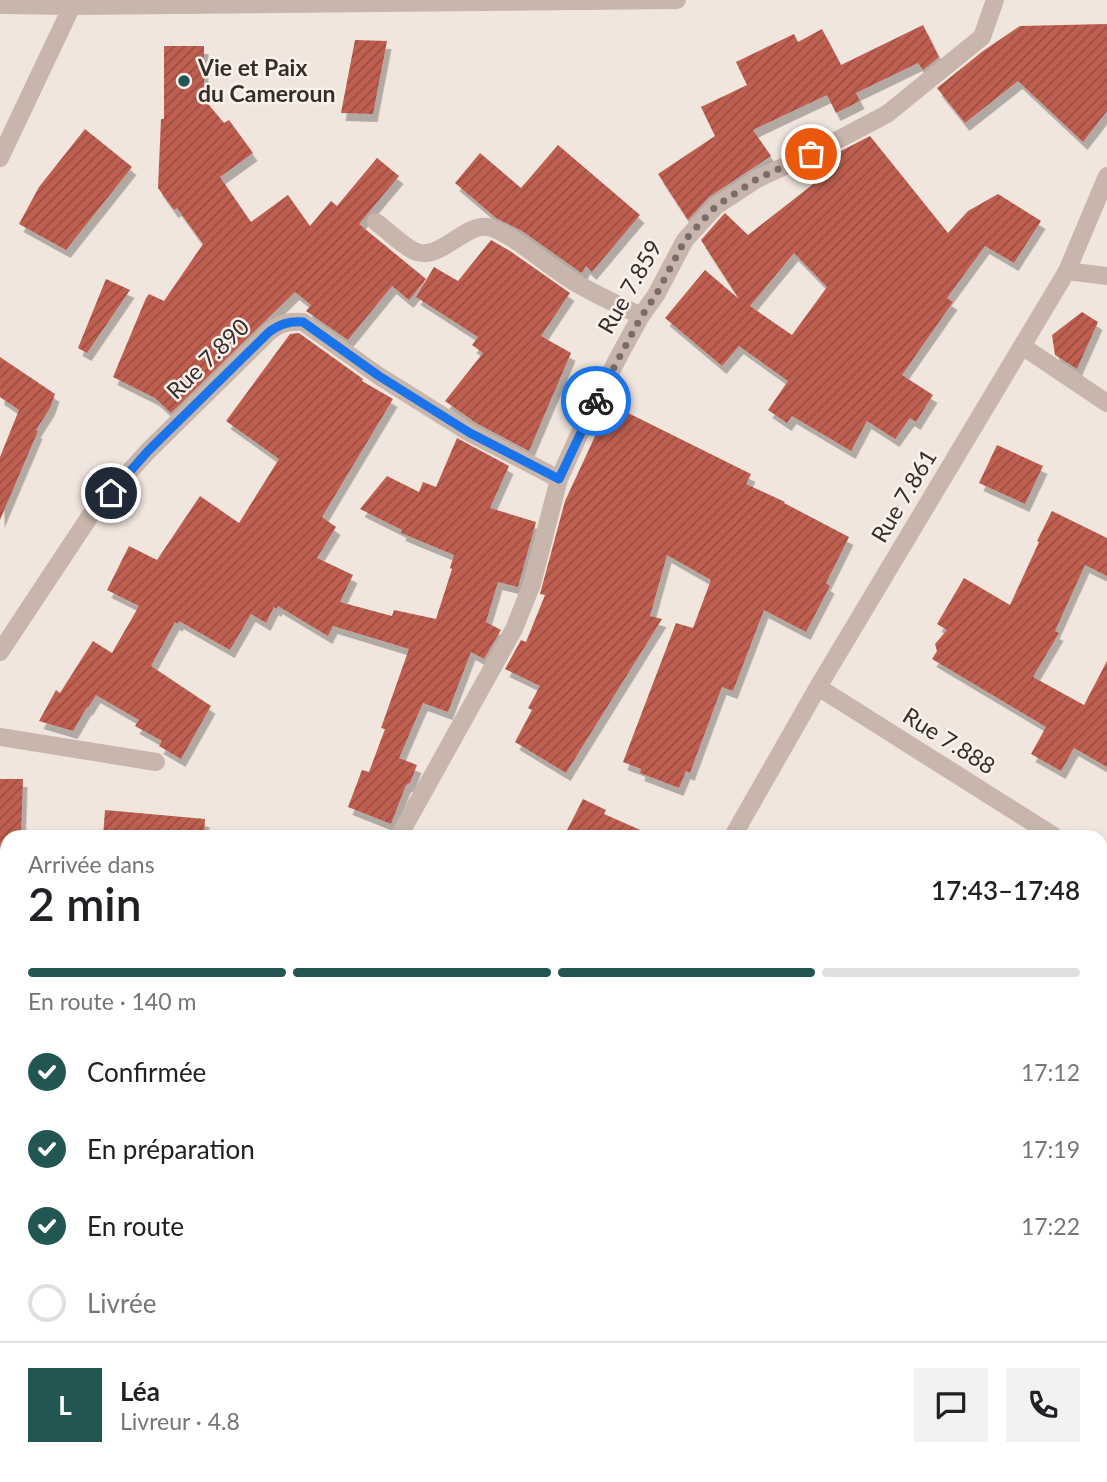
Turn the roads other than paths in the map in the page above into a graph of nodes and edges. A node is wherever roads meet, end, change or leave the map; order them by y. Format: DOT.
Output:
graph roads {
  1 [pos="677,0"];
  2 [pos="995,0"];
  3 [pos="71,3"];
  4 [pos="0,5"];
  5 [pos="0,158"];
  6 [pos="1107,176"];
  7 [pos="376,222"];
  8 [pos="1067,271"];
  9 [pos="1107,276"];
  10 [pos="641,317"];
  11 [pos="1022,346"];
  12 [pos="1107,403"];
  13 [pos="559,479"];
  14 [pos="0,652"];
  15 [pos="818,687"];
  16 [pos="0,737"];
  17 [pos="156,762"];
  18 [pos="402,830"];
  19 [pos="736,830"];
  20 [pos="1044,830"];
  1 -- 3 [label="street"];
  2 -- 10 [label="street, Rue 7.859"];
  3 -- 4 [label="street"];
  3 -- 5 [label="street"];
  6 -- 8 [label="street, Rue 7.861"];
  7 -- 10 [label="street"];
  8 -- 9 [label="street"];
  8 -- 11 [label="street, Rue 7.861"];
  10 -- 13 [label="street, Rue 7.859"];
  11 -- 12 [label="street"];
  11 -- 15 [label="street, Rue 7.861"];
  13 -- 14 [label="street, Rue 7.890"];
  13 -- 18 [label="street, Rue 7.859"];
  15 -- 19 [label="street, Rue 7.861"];
  15 -- 20 [label="street, Rue 7.888"];
  16 -- 17 [label="street"];
}
